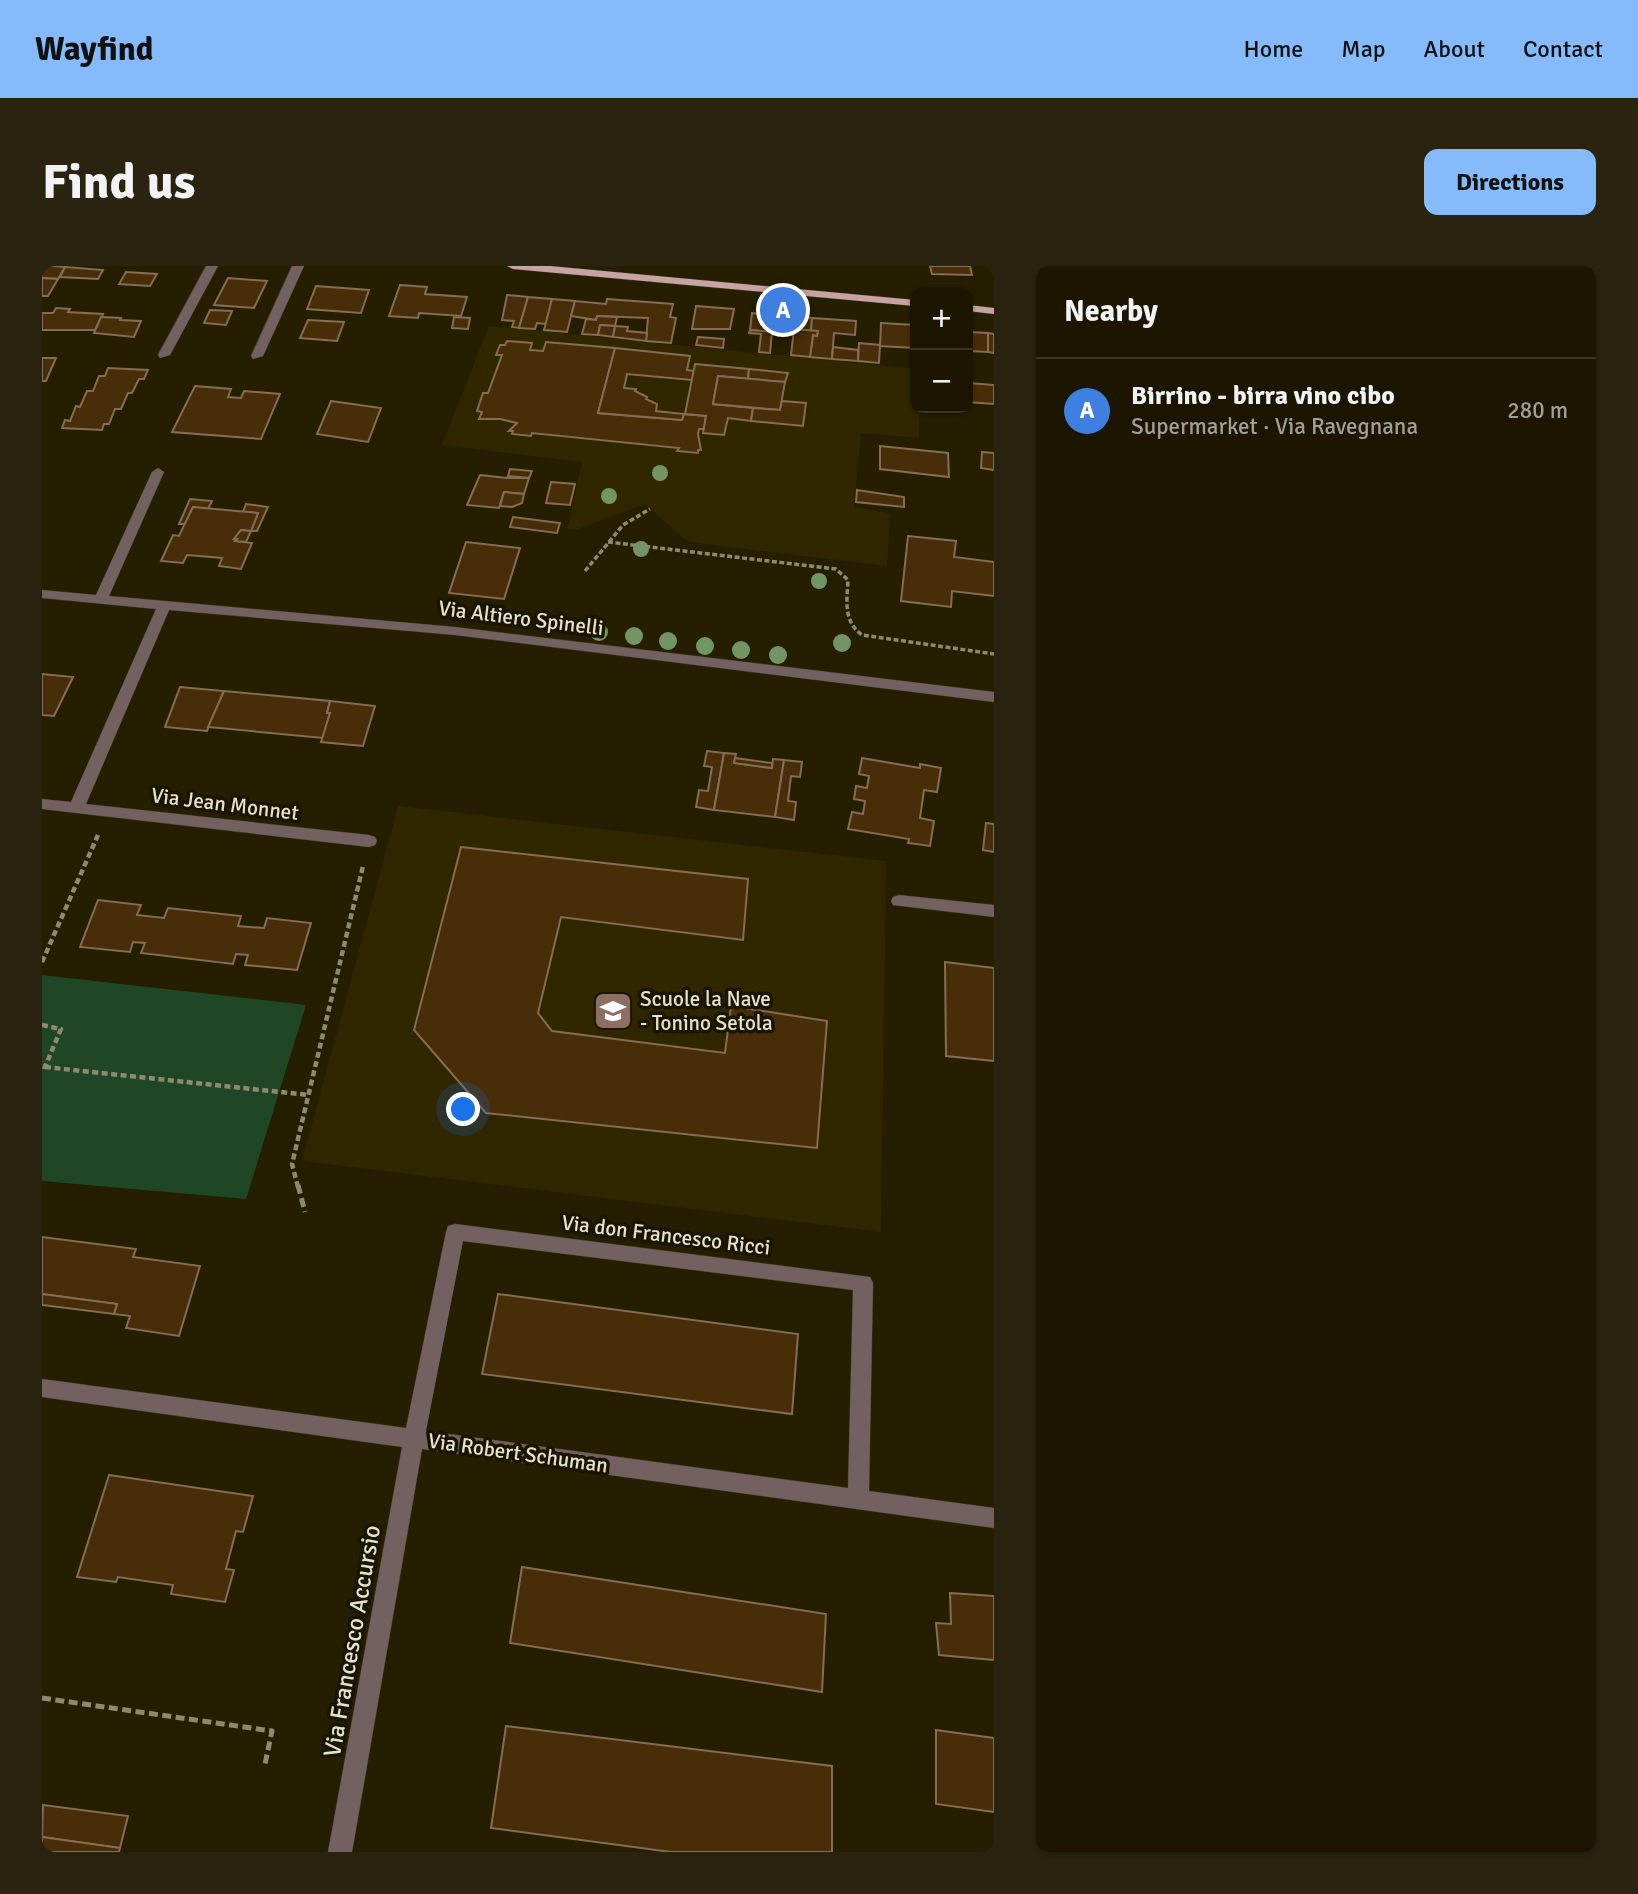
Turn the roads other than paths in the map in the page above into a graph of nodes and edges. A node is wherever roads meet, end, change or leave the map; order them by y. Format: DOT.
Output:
graph roads {
  1 [pos="212,266"];
  2 [pos="298,266"];
  3 [pos="513,266"];
  4 [pos="910,303"];
  5 [pos="973,309"];
  6 [pos="994,311"];
  7 [pos="164,355"];
  8 [pos="257,356"];
  9 [pos="158,472"];
  10 [pos="42,594"];
  11 [pos="101,599"];
  12 [pos="165,604"];
  13 [pos="994,697"];
  14 [pos="42,804"];
  15 [pos="76,808"];
  16 [pos="369,841"];
  17 [pos="900,901"];
  18 [pos="994,911"];
  19 [pos="42,1388"];
  20 [pos="414,1439"];
  21 [pos="858,1501"];
  22 [pos="994,1518"];
  23 [pos="341,1852"];
  1 -- 7 [label="street"];
  2 -- 8 [label="street"];
  3 -- 4 [label="main road"];
  5 -- 6 [label="main road"];
  9 -- 11 [label="street"];
  10 -- 11 [label="street, Via Altiero Spinelli"];
  11 -- 12 [label="street, Via Altiero Spinelli"];
  12 -- 13 [label="street, Via Altiero Spinelli"];
  12 -- 15 [label="street"];
  14 -- 15 [label="street, Via Jean Monnet"];
  15 -- 16 [label="street, Via Jean Monnet"];
  17 -- 18 [label="street"];
  19 -- 20 [label="street, Via Robert Schuman"];
  20 -- 21 [label="street, Via Robert Schuman"];
  20 -- 21 [label="street, Via don Francesco Ricci"];
  20 -- 23 [label="street, Via Francesco Accursio"];
  21 -- 22 [label="street, Via Robert Schuman"];
}
